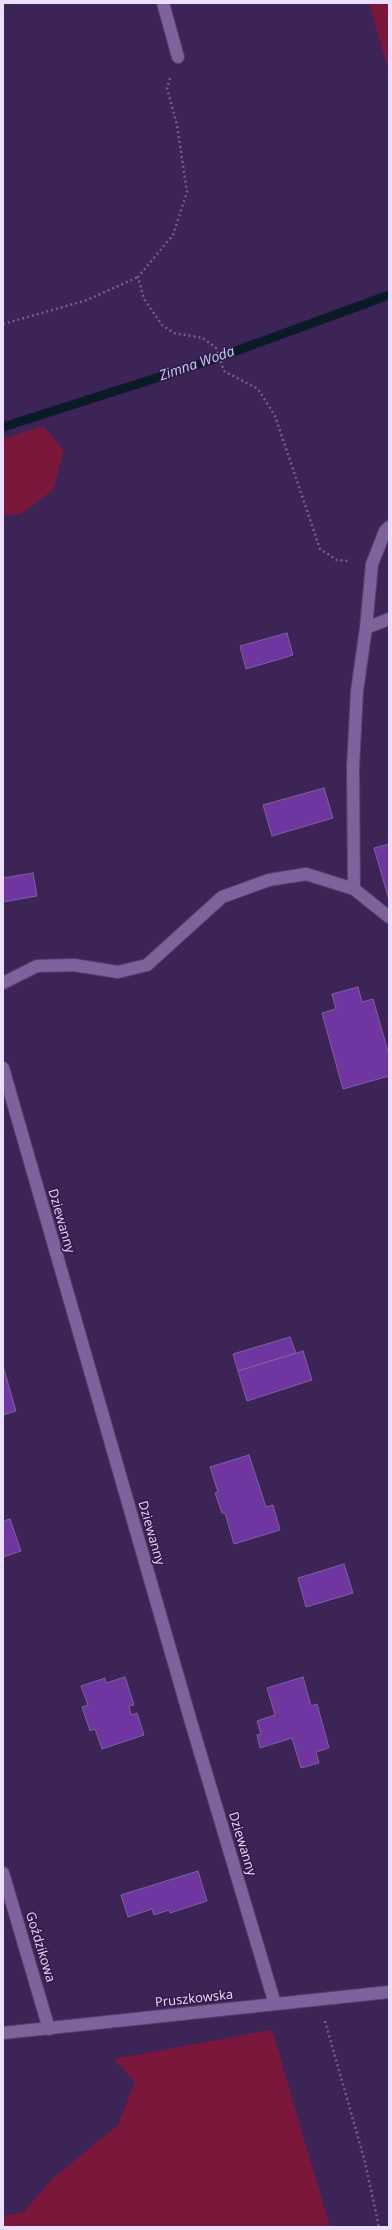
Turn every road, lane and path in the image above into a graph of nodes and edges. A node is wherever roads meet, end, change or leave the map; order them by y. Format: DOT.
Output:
graph roads {
  1 [pos="163,3"];
  2 [pos="178,58"];
  3 [pos="138,277"];
  4 [pos="3,324"];
  5 [pos="389,527"];
  6 [pos="372,564"];
  7 [pos="389,619"];
  8 [pos="366,628"];
  9 [pos="354,889"];
  10 [pos="389,917"];
  11 [pos="3,983"];
  12 [pos="3,1068"];
  13 [pos="3,1873"];
  14 [pos="389,1992"];
  15 [pos="316,2000"];
  16 [pos="275,2004"];
  17 [pos="50,2029"];
  18 [pos="3,2033"];
  19 [pos="379,2227"];
  1 -- 2 [label="street"];
  2 -- 3 [label="path"];
  3 -- 4 [label="path"];
  3 -- 6 [label="path"];
  5 -- 6 [label="street"];
  6 -- 8 [label="street"];
  7 -- 8 [label="street"];
  8 -- 9 [label="street"];
  9 -- 10 [label="street"];
  9 -- 11 [label="street"];
  12 -- 16 [label="street, Dziewanny"];
  13 -- 17 [label="street, Goździkowa"];
  14 -- 15 [label="street, Pruszkowska"];
  15 -- 16 [label="street, Pruszkowska"];
  15 -- 19 [label="path"];
  16 -- 17 [label="street, Pruszkowska"];
  17 -- 18 [label="street, Pruszkowska"];
}
